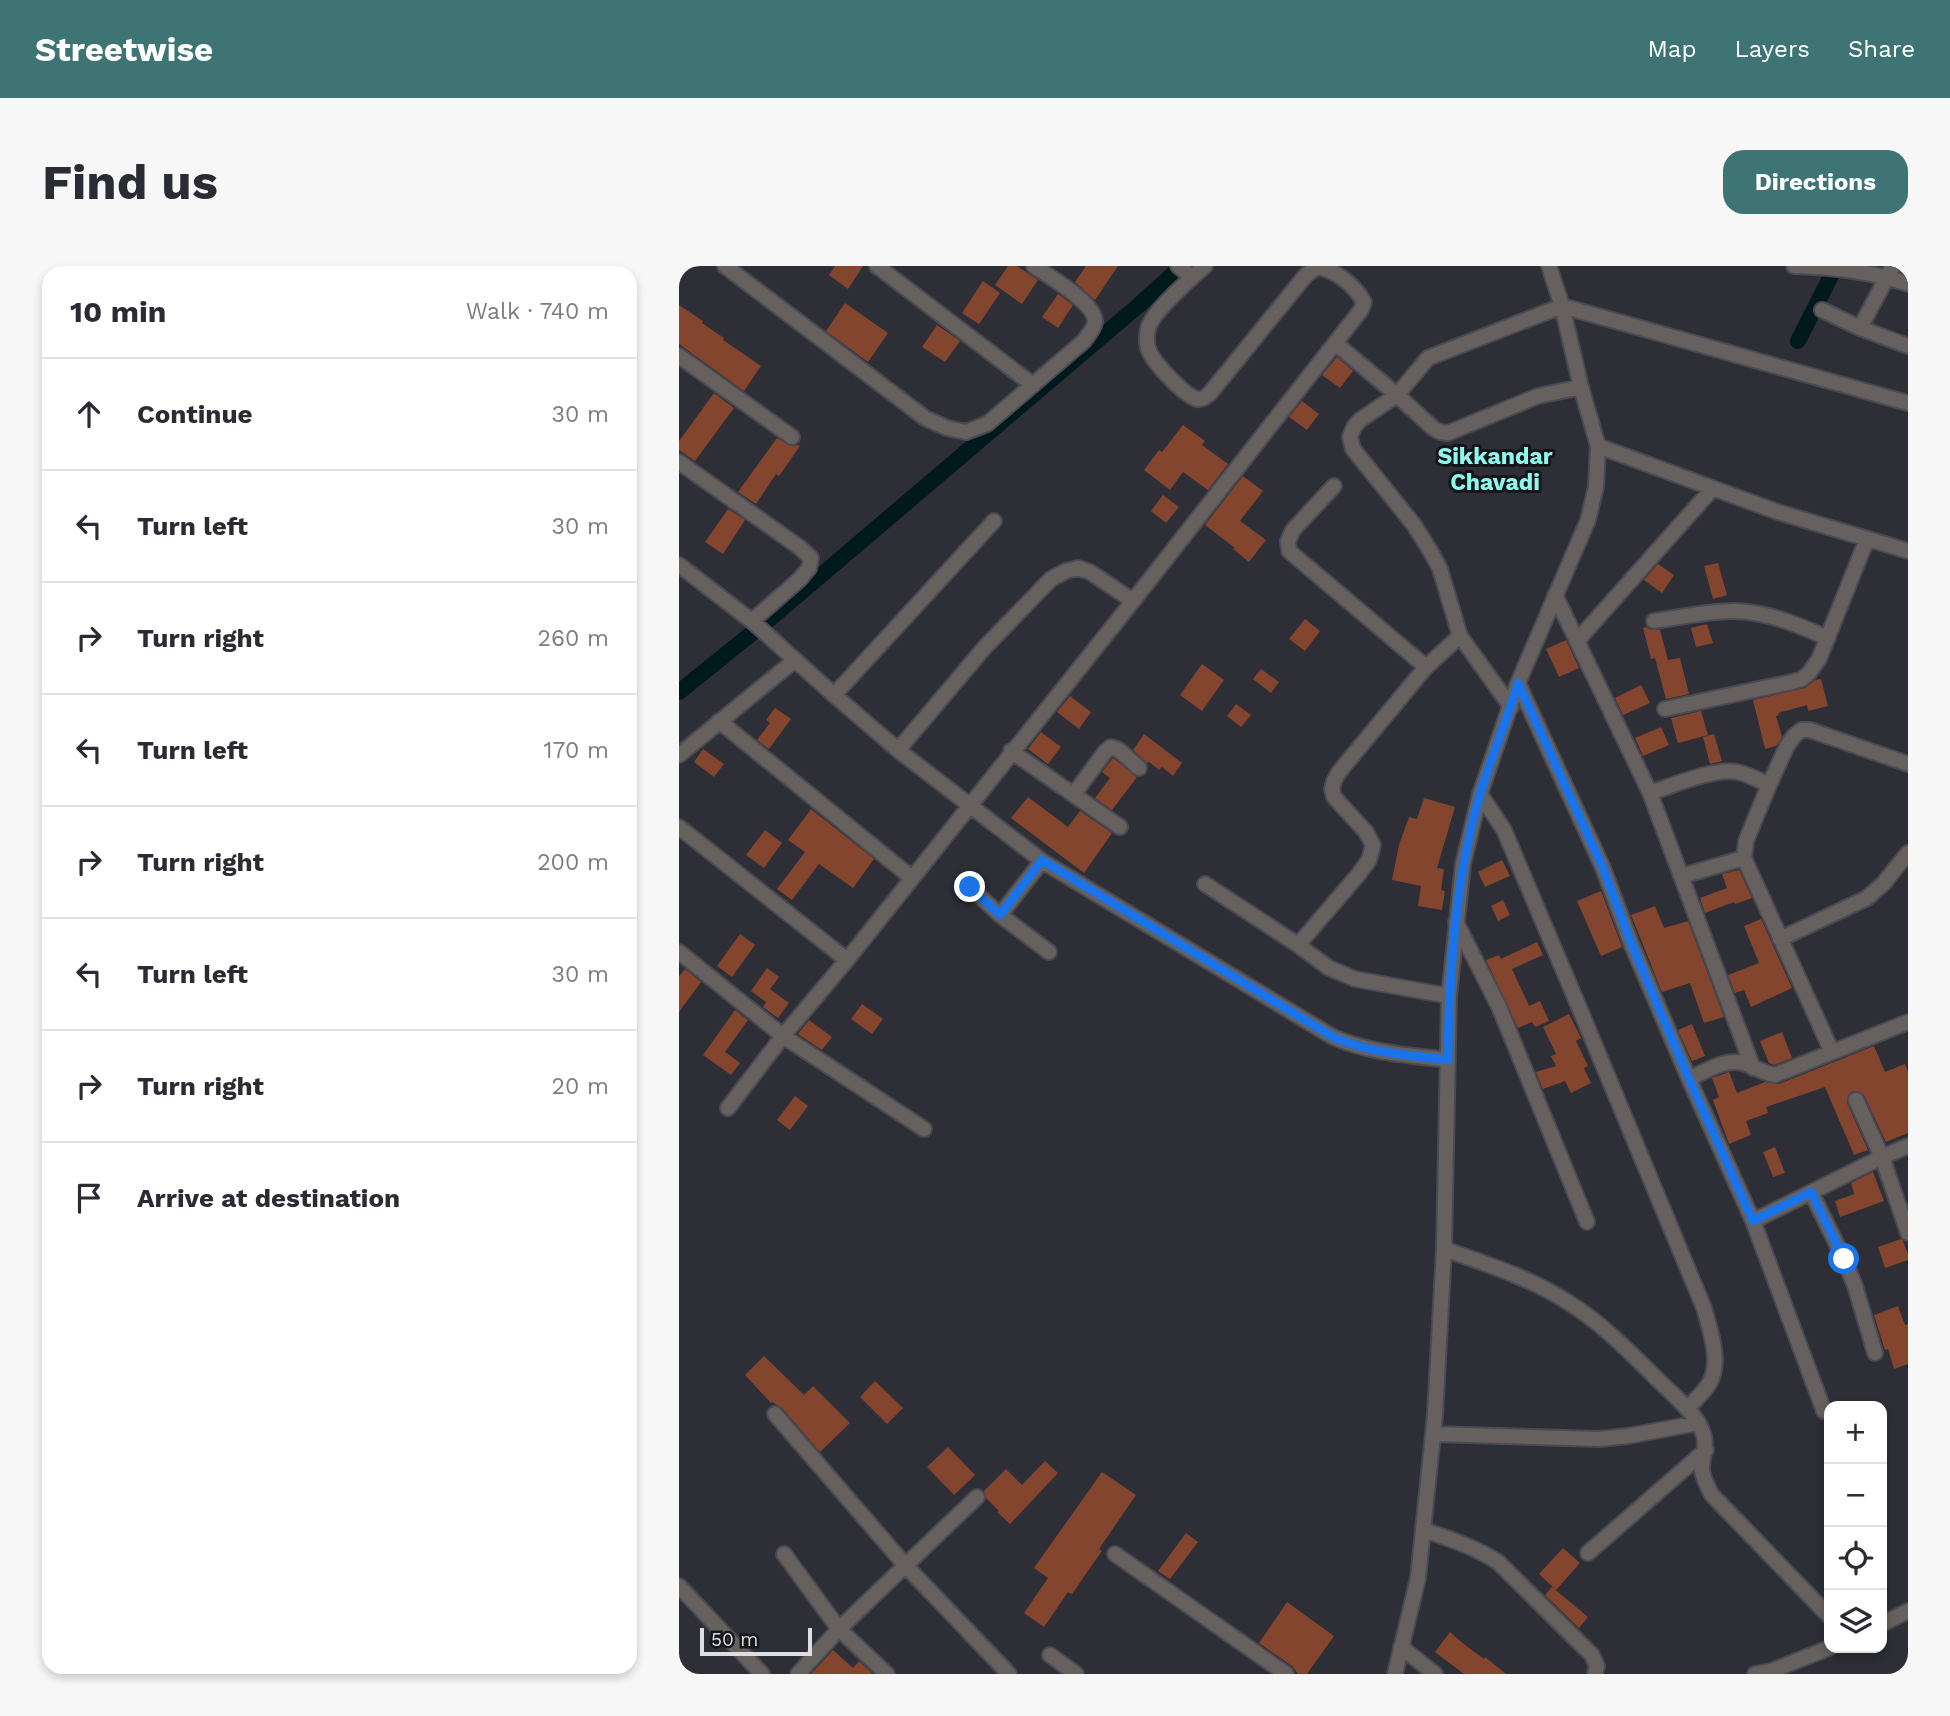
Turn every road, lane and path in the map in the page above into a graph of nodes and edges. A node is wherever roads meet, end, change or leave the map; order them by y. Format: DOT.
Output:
graph roads {
  1 [pos="725,266"];
  2 [pos="877,266"];
  3 [pos="1034,266"];
  4 [pos="1178,266"];
  5 [pos="1205,266"];
  6 [pos="1549,266"];
  7 [pos="1794,266"];
  8 [pos="1806,266"];
  9 [pos="1891,272"];
  10 [pos="1192,277"];
  11 [pos="1908,284"];
  12 [pos="1562,306"];
  13 [pos="1822,310"];
  14 [pos="1860,328"];
  15 [pos="1335,343"];
  16 [pos="1908,346"];
  17 [pos="679,356"];
  18 [pos="1033,385"];
  19 [pos="1581,387"];
  20 [pos="1397,395"];
  21 [pos="1908,403"];
  22 [pos="792,437"];
  23 [pos="1598,446"];
  24 [pos="679,462"];
  25 [pos="1334,486"];
  26 [pos="1713,488"];
  27 [pos="994,521"];
  28 [pos="1867,539"];
  29 [pos="1908,551"];
  30 [pos="679,565"];
  31 [pos="1555,595"];
  32 [pos="1133,601"];
  33 [pos="753,621"];
  34 [pos="1654,621"];
  35 [pos="1460,636"];
  36 [pos="1828,638"];
  37 [pos="1577,640"];
  38 [pos="795,660"];
  39 [pos="1426,667"];
  40 [pos="1518,683"];
  41 [pos="834,695"];
  42 [pos="1511,707"];
  43 [pos="1665,709"];
  44 [pos="719,721"];
  45 [pos="898,750"];
  46 [pos="1011,751"];
  47 [pos="679,755"];
  48 [pos="1908,764"];
  49 [pos="1139,768"];
  50 [pos="1769,785"];
  51 [pos="1650,793"];
  52 [pos="1074,794"];
  53 [pos="1480,794"];
  54 [pos="970,804"];
  55 [pos="679,827"];
  56 [pos="1120,827"];
  57 [pos="1908,853"];
  58 [pos="1744,858"];
  59 [pos="1042,860"];
  60 [pos="1682,876"];
  61 [pos="912,877"];
  62 [pos="1205,884"];
  63 [pos="970,887"];
  64 [pos="1000,915"];
  65 [pos="1456,922"];
  66 [pos="1780,939"];
  67 [pos="1298,945"];
  68 [pos="679,952"];
  69 [pos="1049,952"];
  70 [pos="847,960"];
  71 [pos="1449,996"];
  72 [pos="1908,1022"];
  73 [pos="783,1036"];
  74 [pos="1832,1052"];
  75 [pos="1448,1060"];
  76 [pos="1753,1068"];
  77 [pos="1689,1079"];
  78 [pos="1857,1100"];
  79 [pos="728,1108"];
  80 [pos="924,1129"];
  81 [pos="1908,1146"];
  82 [pos="1882,1157"];
  83 [pos="1811,1192"];
  84 [pos="1753,1221"];
  85 [pos="1587,1222"];
  86 [pos="1908,1233"];
  87 [pos="1444,1249"];
  88 [pos="1875,1353"];
  89 [pos="1687,1409"];
  90 [pos="1824,1411"];
  91 [pos="775,1414"];
  92 [pos="1698,1423"];
  93 [pos="1433,1434"];
  94 [pos="1706,1450"];
  95 [pos="977,1497"];
  96 [pos="1424,1530"];
  97 [pos="1588,1553"];
  98 [pos="783,1554"];
  99 [pos="1115,1554"];
  100 [pos="905,1565"];
  101 [pos="679,1586"];
  102 [pos="1824,1611"];
  103 [pos="1908,1611"];
  104 [pos="1887,1622"];
  105 [pos="839,1629"];
  106 [pos="1401,1647"];
  107 [pos="1824,1650"];
  108 [pos="1050,1655"];
  109 [pos="762,1674"];
  110 [pos="798,1674"];
  111 [pos="887,1674"];
  112 [pos="1009,1674"];
  113 [pos="1076,1674"];
  114 [pos="1286,1674"];
  115 [pos="1395,1674"];
  116 [pos="1435,1674"];
  117 [pos="1595,1674"];
  118 [pos="1755,1674"];
  1 -- 18 [label="street"];
  2 -- 18 [label="street"];
  3 -- 18 [label="street"];
  4 -- 10 [label="street"];
  5 -- 10 [label="street"];
  6 -- 12 [label="street"];
  7 -- 8 [label="street"];
  8 -- 9 [label="street"];
  9 -- 11 [label="street"];
  9 -- 14 [label="street"];
  10 -- 15 [label="street"];
  12 -- 19 [label="street"];
  12 -- 20 [label="street"];
  12 -- 21 [label="street"];
  13 -- 14 [label="street"];
  14 -- 16 [label="street"];
  15 -- 20 [label="street"];
  15 -- 32 [label="street"];
  17 -- 22 [label="street"];
  19 -- 20 [label="street"];
  19 -- 23 [label="street"];
  20 -- 35 [label="street"];
  23 -- 26 [label="street"];
  23 -- 31 [label="street"];
  24 -- 33 [label="street"];
  25 -- 39 [label="street"];
  26 -- 28 [label="street"];
  26 -- 37 [label="street"];
  27 -- 41 [label="street"];
  28 -- 29 [label="street"];
  28 -- 36 [label="street"];
  30 -- 33 [label="street"];
  31 -- 37 [label="street"];
  31 -- 40 [label="street"];
  32 -- 45 [label="street"];
  32 -- 46 [label="street"];
  33 -- 38 [label="street"];
  34 -- 36 [label="street"];
  35 -- 39 [label="street"];
  35 -- 42 [label="street"];
  36 -- 43 [label="street"];
  37 -- 51 [label="street"];
  38 -- 41 [label="street"];
  38 -- 44 [label="street"];
  39 -- 67 [label="street"];
  40 -- 42 [label="street"];
  40 -- 77 [label="street"];
  41 -- 45 [label="street"];
  42 -- 53 [label="street"];
  44 -- 47 [label="street"];
  44 -- 61 [label="street"];
  45 -- 54 [label="street"];
  46 -- 52 [label="street"];
  46 -- 54 [label="street"];
  48 -- 50 [label="street"];
  49 -- 52 [label="street"];
  50 -- 51 [label="street"];
  50 -- 58 [label="street"];
  51 -- 60 [label="street"];
  52 -- 56 [label="street"];
  53 -- 65 [label="street"];
  53 -- 89 [label="street"];
  54 -- 59 [label="street"];
  54 -- 61 [label="street"];
  55 -- 70 [label="street"];
  57 -- 66 [label="street"];
  58 -- 60 [label="street"];
  58 -- 66 [label="street"];
  59 -- 64 [label="street"];
  59 -- 75 [label="street"];
  60 -- 76 [label="street"];
  61 -- 70 [label="street"];
  62 -- 67 [label="street"];
  63 -- 64 [label="street"];
  64 -- 69 [label="street"];
  65 -- 71 [label="street"];
  65 -- 85 [label="street"];
  66 -- 74 [label="street"];
  67 -- 71 [label="street"];
  68 -- 73 [label="street"];
  70 -- 73 [label="street"];
  71 -- 75 [label="street"];
  72 -- 74 [label="street"];
  73 -- 79 [label="street"];
  73 -- 80 [label="street"];
  74 -- 76 [label="street"];
  75 -- 87 [label="street"];
  76 -- 77 [label="street"];
  77 -- 84 [label="street"];
  78 -- 82 [label="street"];
  81 -- 82 [label="street"];
  82 -- 83 [label="street"];
  82 -- 86 [label="street"];
  83 -- 84 [label="street"];
  83 -- 88 [label="street"];
  84 -- 90 [label="street"];
  87 -- 89 [label="street"];
  87 -- 93 [label="street"];
  89 -- 92 [label="street"];
  91 -- 100 [label="street"];
  92 -- 93 [label="street"];
  92 -- 94 [label="street"];
  93 -- 96 [label="street"];
  94 -- 97 [label="street"];
  94 -- 102 [label="street"];
  95 -- 100 [label="street"];
  96 -- 106 [label="street"];
  96 -- 117 [label="street"];
  98 -- 105 [label="street"];
  99 -- 114 [label="street"];
  100 -- 105 [label="street"];
  100 -- 112 [label="street"];
  101 -- 109 [label="street"];
  103 -- 104 [label="street"];
  105 -- 110 [label="street"];
  105 -- 111 [label="street"];
  106 -- 115 [label="street"];
  106 -- 116 [label="street"];
  107 -- 118 [label="street"];
  108 -- 113 [label="street"];
}
